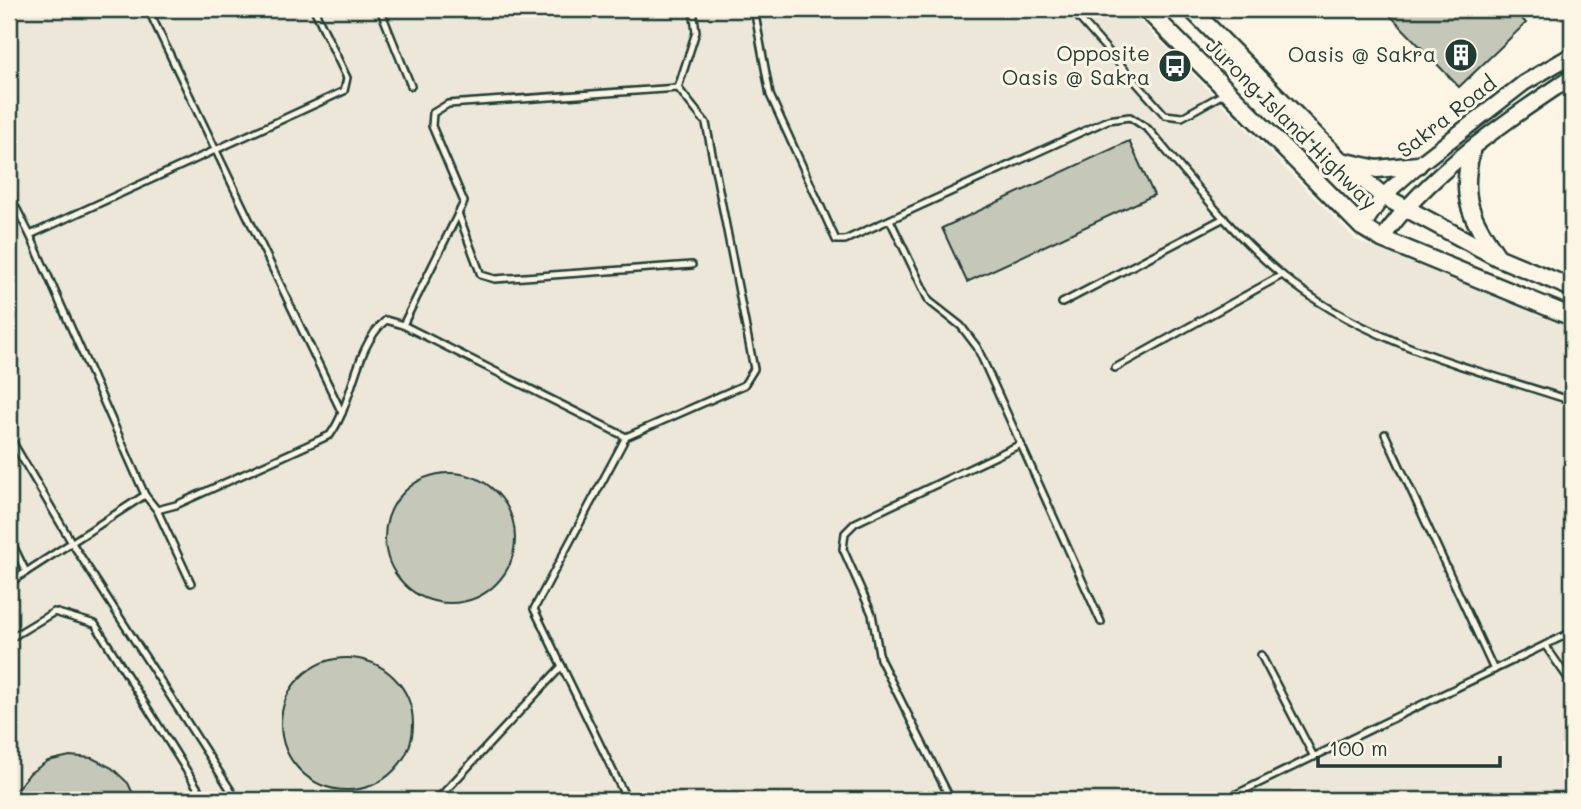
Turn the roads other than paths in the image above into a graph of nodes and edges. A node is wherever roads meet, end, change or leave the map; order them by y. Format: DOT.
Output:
graph roads {
  1 [pos="148,9"];
  2 [pos="314,9"];
  3 [pos="380,9"];
  4 [pos="693,9"];
  5 [pos="754,9"];
  6 [pos="1071,9"];
  7 [pos="1146,9"];
  8 [pos="1191,9"];
  9 [pos="1572,55"];
  10 [pos="1572,77"];
  11 [pos="411,86"];
  12 [pos="678,88"];
  13 [pos="1228,92"];
  14 [pos="215,149"];
  15 [pos="1471,152"];
  16 [pos="1340,160"];
  17 [pos="1418,165"];
  18 [pos="9,194"];
  19 [pos="1382,196"];
  20 [pos="1403,209"];
  21 [pos="458,213"];
  22 [pos="1224,218"];
  23 [pos="890,220"];
  24 [pos="1362,227"];
  25 [pos="30,235"];
  26 [pos="1382,239"];
  27 [pos="1497,257"];
  28 [pos="692,265"];
  29 [pos="1282,275"];
  30 [pos="1572,288"];
  31 [pos="1062,303"];
  32 [pos="1572,317"];
  33 [pos="403,325"];
  34 [pos="1115,368"];
  35 [pos="1572,401"];
  36 [pos="342,413"];
  37 [pos="1385,434"];
  38 [pos="9,436"];
  39 [pos="626,437"];
  40 [pos="1021,444"];
  41 [pos="145,495"];
  42 [pos="157,510"];
  43 [pos="9,537"];
  44 [pos="72,543"];
  45 [pos="26,572"];
  46 [pos="9,583"];
  47 [pos="191,583"];
  48 [pos="1101,622"];
  49 [pos="1572,632"];
  50 [pos="9,639"];
  51 [pos="1545,645"];
  52 [pos="1261,655"];
  53 [pos="562,666"];
  54 [pos="1494,670"];
  55 [pos="1572,684"];
  56 [pos="1314,757"];
  57 [pos="1232,799"];
  58 [pos="205,800"];
  59 [pos="237,800"];
  60 [pos="437,800"];
  61 [pos="627,800"];
  62 [pos="950,800"];
  63 [pos="1224,800"];
  1 -- 14 [label="lane"];
  2 -- 14 [label="lane"];
  3 -- 11 [label="lane"];
  4 -- 12 [label="lane"];
  5 -- 23 [label="lane"];
  6 -- 13 [label="lane"];
  7 -- 13 [label="main road, Jurong Island Highway"];
  8 -- 16 [label="main road, Jurong Island Highway"];
  9 -- 17 [label="street, Sakra Road"];
  10 -- 15 [label="street, Sakra Road"];
  12 -- 21 [label="lane"];
  12 -- 39 [label="lane"];
  13 -- 24 [label="main road, Jurong Island Highway"];
  14 -- 25 [label="lane"];
  14 -- 36 [label="lane"];
  15 -- 20 [label="street, Sakra Road"];
  15 -- 27 [label="main road"];
  16 -- 17 [label="main road"];
  16 -- 19 [label="main road, Jurong Island Highway"];
  17 -- 19 [label="street, Sakra Road"];
  18 -- 25 [label="lane"];
  19 -- 20 [label="main road, Jurong Island Highway"];
  19 -- 24 [label="street, Sakra Road"];
  20 -- 26 [label="street, Sakra Road"];
  20 -- 27 [label="main road, Jurong Island Highway"];
  21 -- 28 [label="lane"];
  21 -- 33 [label="lane"];
  22 -- 23 [label="lane"];
  22 -- 29 [label="lane"];
  22 -- 31 [label="lane"];
  23 -- 40 [label="lane"];
  24 -- 26 [label="main road, Jurong Island Highway"];
  25 -- 41 [label="lane"];
  26 -- 32 [label="main road, Jurong Island Highway"];
  27 -- 30 [label="main road, Jurong Island Highway"];
  29 -- 34 [label="lane"];
  29 -- 35 [label="lane"];
  33 -- 36 [label="lane"];
  33 -- 39 [label="lane"];
  36 -- 42 [label="lane"];
  37 -- 54 [label="lane"];
  38 -- 44 [label="lane"];
  39 -- 53 [label="lane"];
  40 -- 48 [label="lane"];
  40 -- 62 [label="lane"];
  41 -- 42 [label="lane"];
  41 -- 44 [label="lane"];
  42 -- 47 [label="lane"];
  43 -- 45 [label="lane"];
  44 -- 45 [label="lane"];
  44 -- 59 [label="lane"];
  45 -- 46 [label="lane"];
  49 -- 51 [label="lane"];
  50 -- 58 [label="lane"];
  51 -- 54 [label="lane"];
  51 -- 55 [label="lane"];
  52 -- 56 [label="lane"];
  53 -- 60 [label="lane"];
  53 -- 61 [label="lane"];
  54 -- 56 [label="lane"];
  56 -- 57 [label="lane"];
  57 -- 63 [label="lane"];
}
